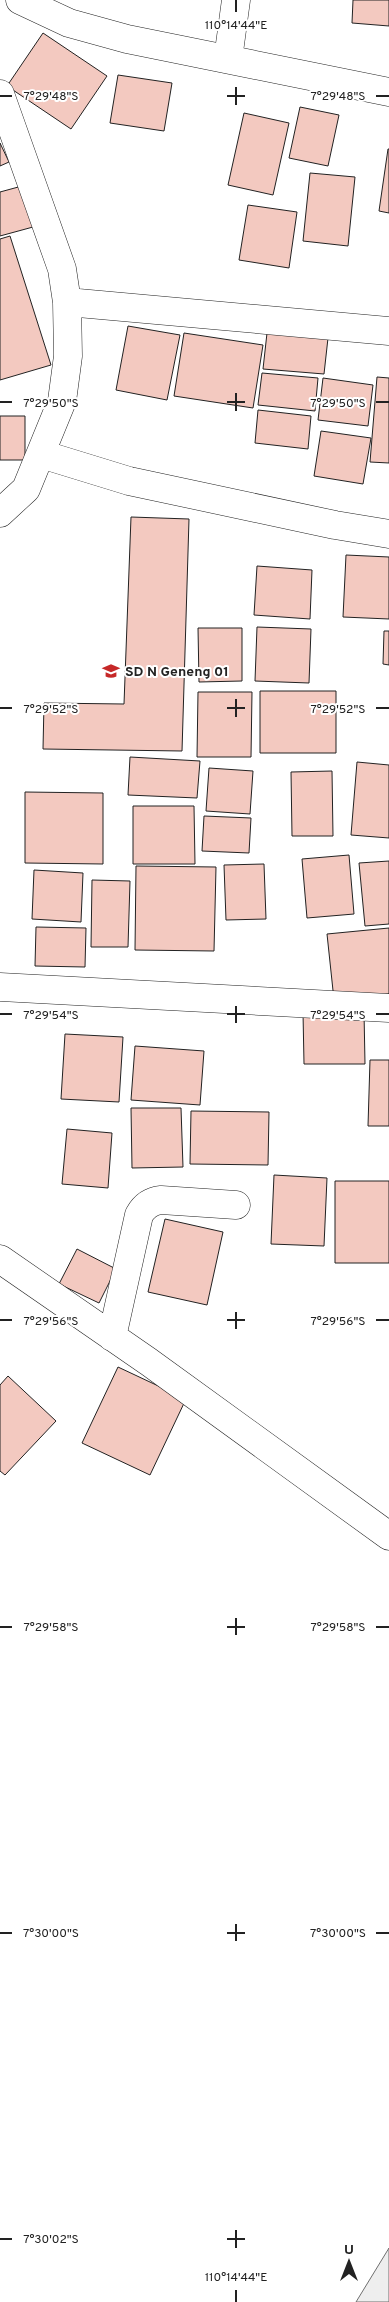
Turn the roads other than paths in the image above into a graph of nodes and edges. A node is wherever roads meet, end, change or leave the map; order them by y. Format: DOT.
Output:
graph roads {
  1 [pos="20,0"];
  2 [pos="236,0"];
  3 [pos="228,59"];
  4 [pos="389,92"];
  5 [pos="0,94"];
  6 [pos="67,302"];
  7 [pos="389,332"];
  8 [pos="41,454"];
  9 [pos="0,513"];
  10 [pos="389,534"];
  11 [pos="0,987"];
  12 [pos="389,1008"];
  13 [pos="236,1205"];
  14 [pos="0,1259"];
  15 [pos="112,1336"];
  16 [pos="389,1536"];
  1 -- 3 [label="street"];
  2 -- 3 [label="street"];
  3 -- 4 [label="street"];
  5 -- 6 [label="street"];
  6 -- 7 [label="street"];
  6 -- 8 [label="street"];
  8 -- 9 [label="street"];
  8 -- 10 [label="street"];
  11 -- 12 [label="street"];
  13 -- 15 [label="street"];
  14 -- 15 [label="street"];
  15 -- 16 [label="street"];
}
